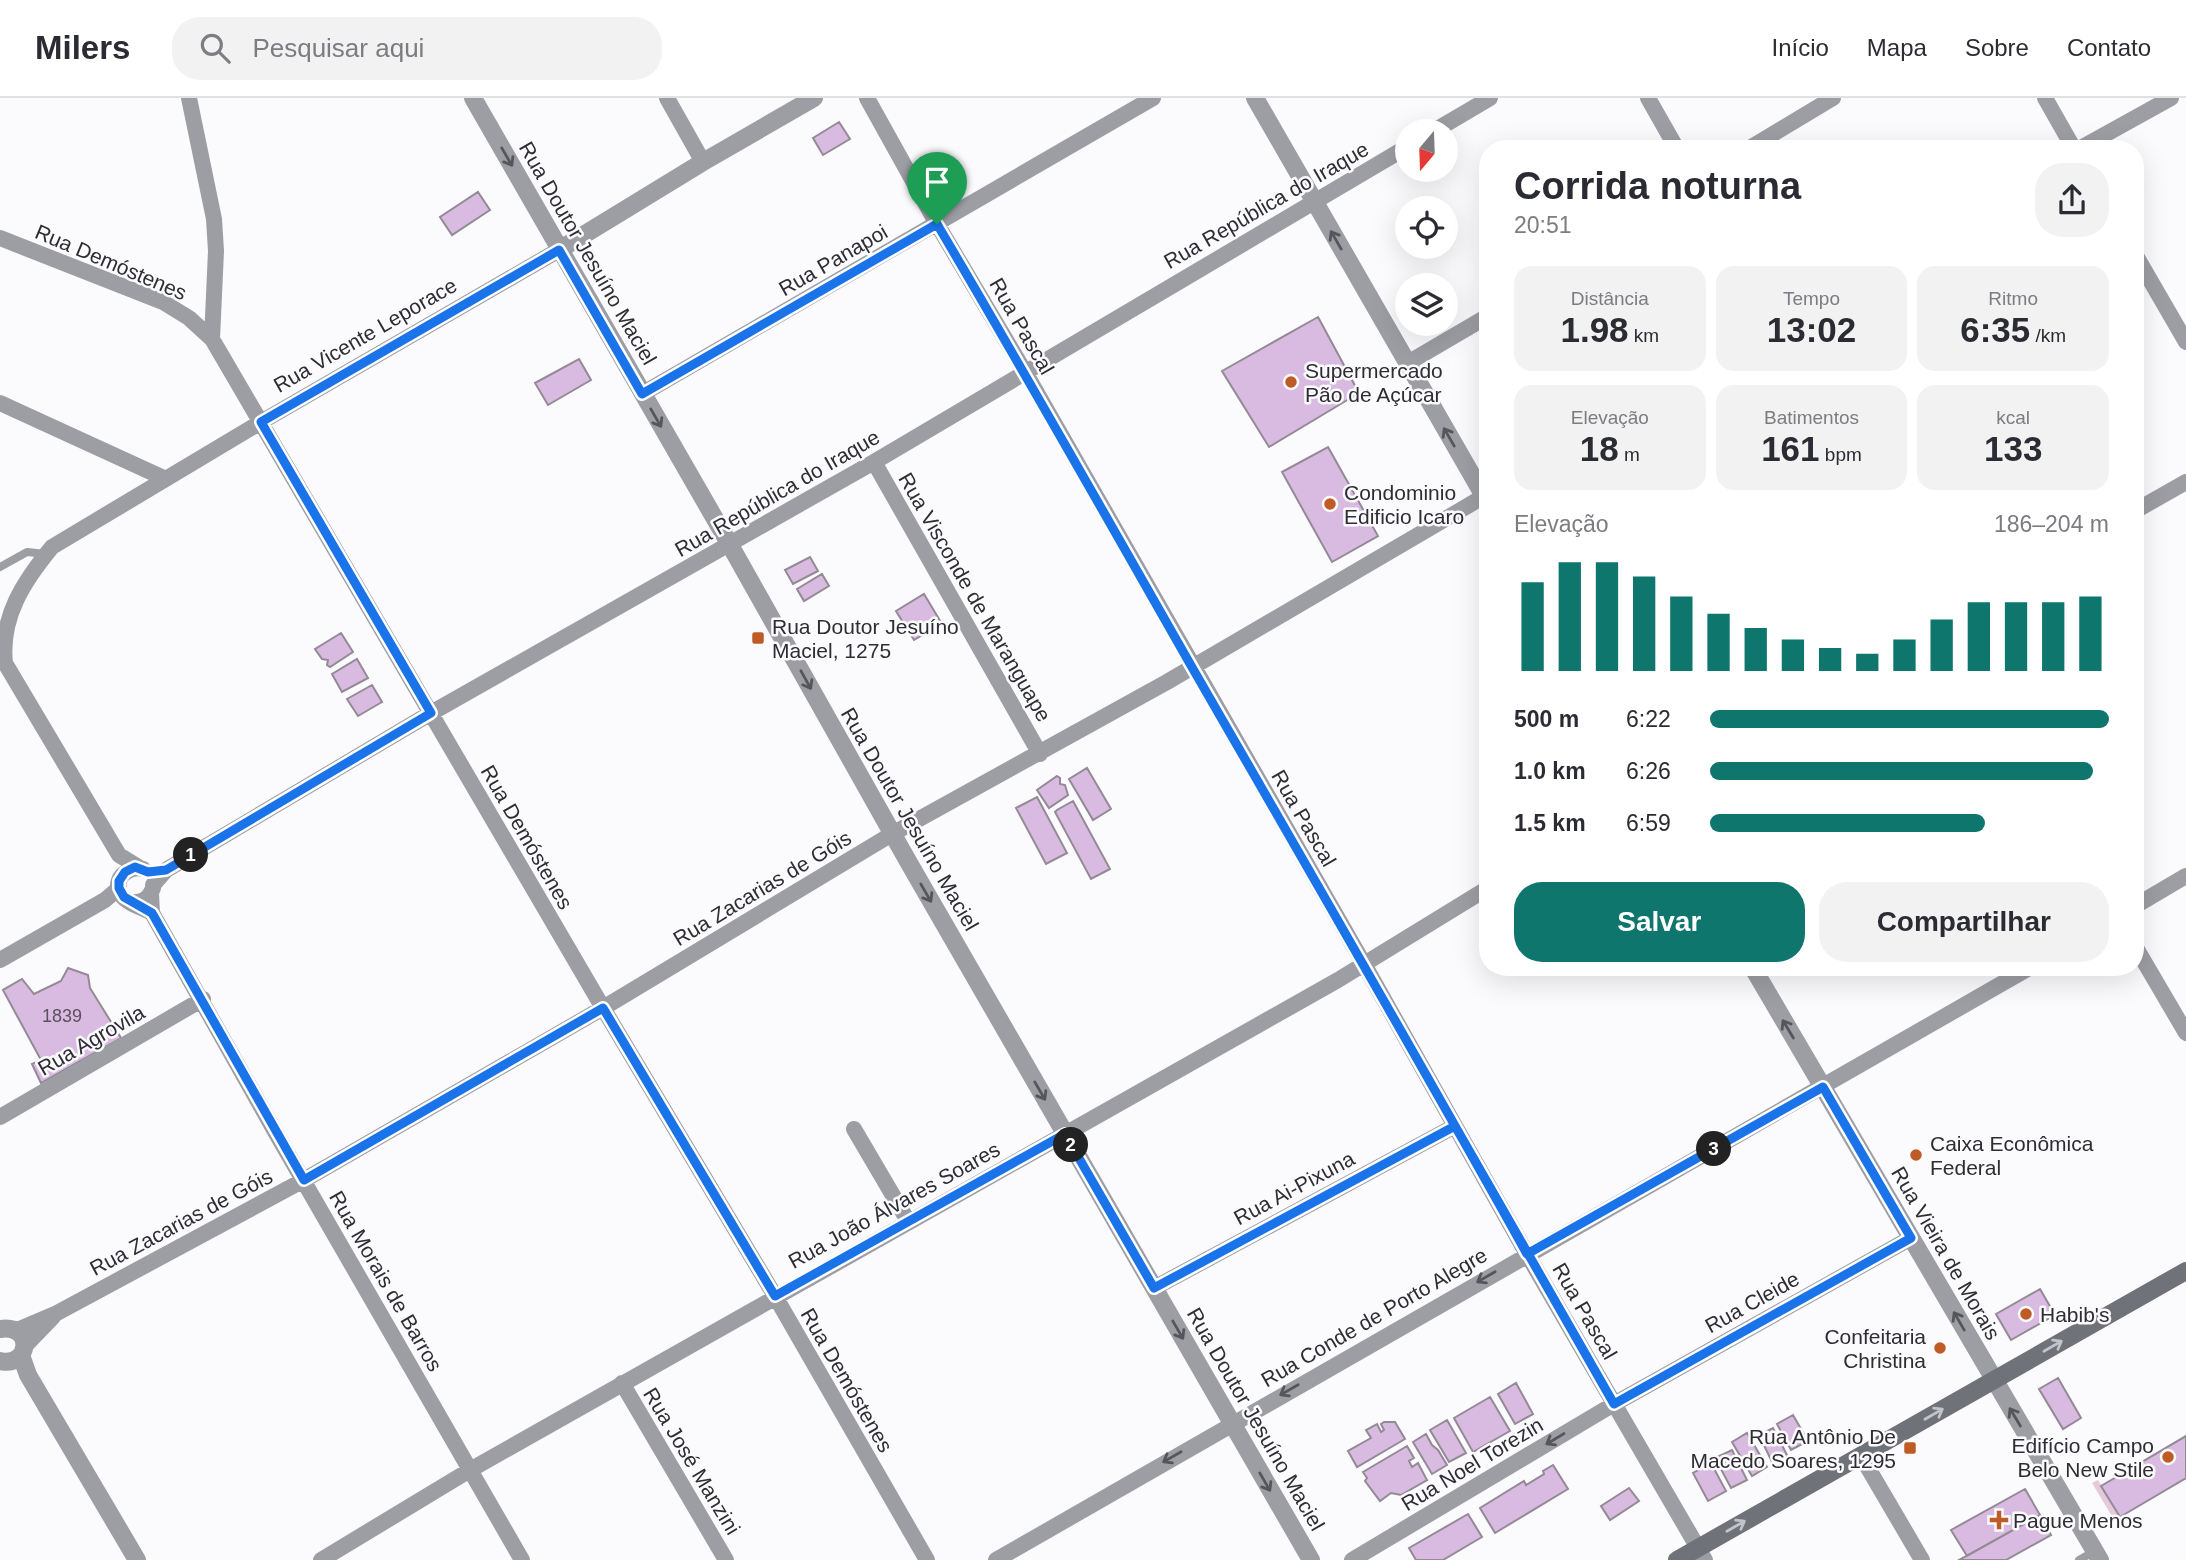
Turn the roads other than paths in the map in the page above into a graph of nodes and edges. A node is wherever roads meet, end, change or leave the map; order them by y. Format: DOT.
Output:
graph roads {
  1 [pos="189,98"];
  2 [pos="473,98"];
  3 [pos="667,98"];
  4 [pos="814,98"];
  5 [pos="867,98"];
  6 [pos="1153,98"];
  7 [pos="1255,98"];
  8 [pos="1490,98"];
  9 [pos="1648,98"];
  10 [pos="1833,98"];
  11 [pos="2045,98"];
  12 [pos="2171,98"];
  13 [pos="1454,119"];
  14 [pos="1672,140"];
  15 [pos="1763,140"];
  16 [pos="2071,140"];
  17 [pos="2094,140"];
  18 [pos="1395,154"];
  19 [pos="703,162"];
  20 [pos="1314,202"];
  21 [pos="937,224"];
  22 [pos="0,238"];
  23 [pos="559,250"];
  24 [pos="2144,270"];
  25 [pos="1479,321"];
  26 [pos="212,339"];
  27 [pos="2186,342"];
  28 [pos="1406,364"];
  29 [pos="1025,372"];
  30 [pos="642,394"];
  31 [pos="0,403"];
  32 [pos="261,422"];
  33 [pos="874,462"];
  34 [pos="166,478"];
  35 [pos="2186,482"];
  36 [pos="1479,486"];
  37 [pos="1479,502"];
  38 [pos="2144,506"];
  39 [pos="730,545"];
  40 [pos="46,554"];
  41 [pos="0,567"];
  42 [pos="1192,667"];
  43 [pos="431,713"];
  44 [pos="1040,754"];
  45 [pos="892,834"];
  46 [pos="119,855"];
  47 [pos="2186,876"];
  48 [pos="148,880"];
  49 [pos="123,892"];
  50 [pos="1479,894"];
  51 [pos="2144,901"];
  52 [pos="152,913"];
  53 [pos="0,960"];
  54 [pos="2144,961"];
  55 [pos="1364,964"];
  56 [pos="1758,976"];
  57 [pos="2015,976"];
  58 [pos="202,999"];
  59 [pos="603,1008"];
  60 [pos="2186,1033"];
  61 [pos="1823,1087"];
  62 [pos="0,1117"];
  63 [pos="1455,1126"];
  64 [pos="854,1129"];
  65 [pos="1065,1134"];
  66 [pos="304,1180"];
  67 [pos="908,1221"];
  68 [pos="1911,1238"];
  69 [pos="1527,1254"];
  70 [pos="2186,1271"];
  71 [pos="1154,1288"];
  72 [pos="775,1296"];
  73 [pos="10,1341"];
  74 [pos="1994,1380"];
  75 [pos="622,1383"];
  76 [pos="1614,1404"];
  77 [pos="1231,1423"];
  78 [pos="1861,1456"];
  79 [pos="470,1470"];
  80 [pos="1701,1554"];
  81 [pos="2091,1557"];
  82 [pos="136,1560"];
  83 [pos="321,1560"];
  84 [pos="522,1560"];
  85 [pos="726,1560"];
  86 [pos="927,1560"];
  87 [pos="996,1560"];
  88 [pos="1311,1560"];
  89 [pos="1352,1560"];
  90 [pos="1677,1560"];
  91 [pos="1922,1560"];
  1 -- 26 [label="street"];
  2 -- 23 [label="street, Rua Doutor Jesuíno Maciel, one-way"];
  3 -- 19 [label="street"];
  4 -- 19 [label="street, Rua Vicente Leporace"];
  5 -- 21 [label="street, Rua Pascal"];
  6 -- 21 [label="street, Rua Panapoi"];
  7 -- 20 [label="street"];
  8 -- 13 [label="street"];
  9 -- 14 [label="street"];
  10 -- 15 [label="street"];
  11 -- 16 [label="street"];
  12 -- 17 [label="street"];
  18 -- 20 [label="street, Rua República do Iraque"];
  19 -- 23 [label="street, Rua Vicente Leporace"];
  28 -- 20 [label="street, one-way"];
  20 -- 29 [label="street, Rua República do Iraque"];
  21 -- 29 [label="street, Rua Pascal"];
  21 -- 30 [label="street, Rua Panapoi"];
  22 -- 26 [label="street, Rua Demóstenes"];
  23 -- 30 [label="street, Rua Doutor Jesuíno Maciel"];
  23 -- 32 [label="street, Rua Vicente Leporace"];
  24 -- 27 [label="street"];
  25 -- 28 [label="street"];
  26 -- 32 [label="street, Rua Demóstenes"];
  36 -- 28 [label="street, one-way"];
  29 -- 33 [label="street, Rua República do Iraque"];
  29 -- 42 [label="street, Rua Pascal"];
  30 -- 39 [label="street, Rua Doutor Jesuíno Maciel, one-way"];
  31 -- 34 [label="street"];
  32 -- 34 [label="street, Rua Vicente Leporace"];
  32 -- 43 [label="street, Rua Demóstenes"];
  33 -- 39 [label="street, Rua República do Iraque"];
  33 -- 44 [label="street, Rua Visconde de Maranguape"];
  34 -- 40 [label="street, Rua Vicente Leporace"];
  35 -- 38 [label="street"];
  37 -- 42 [label="street, Rua Zacarias de Góis"];
  39 -- 43 [label="street, Rua República do Iraque"];
  39 -- 45 [label="street, Rua Doutor Jesuíno Maciel, one-way"];
  40 -- 41 [label="lane"];
  40 -- 46 [label="street, Rua Vicente Leporace"];
  42 -- 44 [label="street, Rua Zacarias de Góis"];
  42 -- 55 [label="street, Rua Pascal"];
  43 -- 48 [label="street, Rua República do Iraque"];
  43 -- 59 [label="street, Rua Demóstenes"];
  44 -- 45 [label="street, Rua Zacarias de Góis"];
  45 -- 59 [label="street, Rua Zacarias de Góis"];
  45 -- 65 [label="street, Rua Doutor Jesuíno Maciel, one-way"];
  46 -- 48 [label="street"];
  46 -- 49 [label="street"];
  47 -- 51 [label="street"];
  48 -- 49 [label="street"];
  48 -- 49 [label="street"];
  48 -- 52 [label="street, Rua Morais de Barros"];
  49 -- 52 [label="street"];
  49 -- 53 [label="street"];
  50 -- 55 [label="street, Rua João Álvares Soares"];
  52 -- 58 [label="street, Rua Morais de Barros"];
  54 -- 60 [label="street"];
  55 -- 63 [label="street, Rua Pascal"];
  55 -- 65 [label="street, Rua João Álvares Soares"];
  61 -- 56 [label="street, Rua Vieira de Morais, one-way"];
  57 -- 61 [label="street, Rua Conde de Porto Alegre"];
  58 -- 62 [label="street, Rua Agrovila"];
  58 -- 66 [label="street, Rua Morais de Barros"];
  59 -- 66 [label="street, Rua Zacarias de Góis"];
  59 -- 72 [label="street, Rua Demóstenes"];
  61 -- 68 [label="street, Rua Vieira de Morais"];
  61 -- 69 [label="street, Rua Conde de Porto Alegre"];
  63 -- 69 [label="street, Rua Pascal"];
  63 -- 71 [label="street, Rua Ai-Pixuna"];
  64 -- 67 [label="street"];
  65 -- 67 [label="street, Rua João Álvares Soares"];
  65 -- 71 [label="street, Rua Doutor Jesuíno Maciel"];
  66 -- 73 [label="street, Rua Zacarias de Góis"];
  66 -- 79 [label="street, Rua Morais de Barros"];
  67 -- 72 [label="street, Rua João Álvares Soares"];
  74 -- 68 [label="street, Rua Vieira de Morais, one-way"];
  68 -- 76 [label="street, Rua Cleide"];
  69 -- 76 [label="street, Rua Pascal"];
  69 -- 77 [label="street, Rua Conde de Porto Alegre, one-way"];
  74 -- 70 [label="main road, one-way"];
  71 -- 77 [label="street, Rua Doutor Jesuíno Maciel, one-way"];
  72 -- 75 [label="street, Rua João Álvares Soares"];
  72 -- 86 [label="street, Rua Demóstenes"];
  73 -- 82 [label="street"];
  78 -- 74 [label="main road, one-way"];
  81 -- 74 [label="street, Rua Vieira de Morais, one-way"];
  75 -- 79 [label="street, Rua João Álvares Soares"];
  75 -- 85 [label="street, Rua José Manzini"];
  76 -- 80 [label="street, Rua Pascal"];
  76 -- 89 [label="street, Rua Noel Torezin, one-way"];
  77 -- 87 [label="street, Rua Conde de Porto Alegre, one-way"];
  77 -- 88 [label="street, Rua Doutor Jesuíno Maciel, one-way"];
  80 -- 78 [label="main road, one-way"];
  78 -- 91 [label="street"];
  79 -- 83 [label="street, Rua João Álvares Soares"];
  79 -- 84 [label="street, Rua Morais de Barros"];
  80 -- 90 [label="main road"];
}
